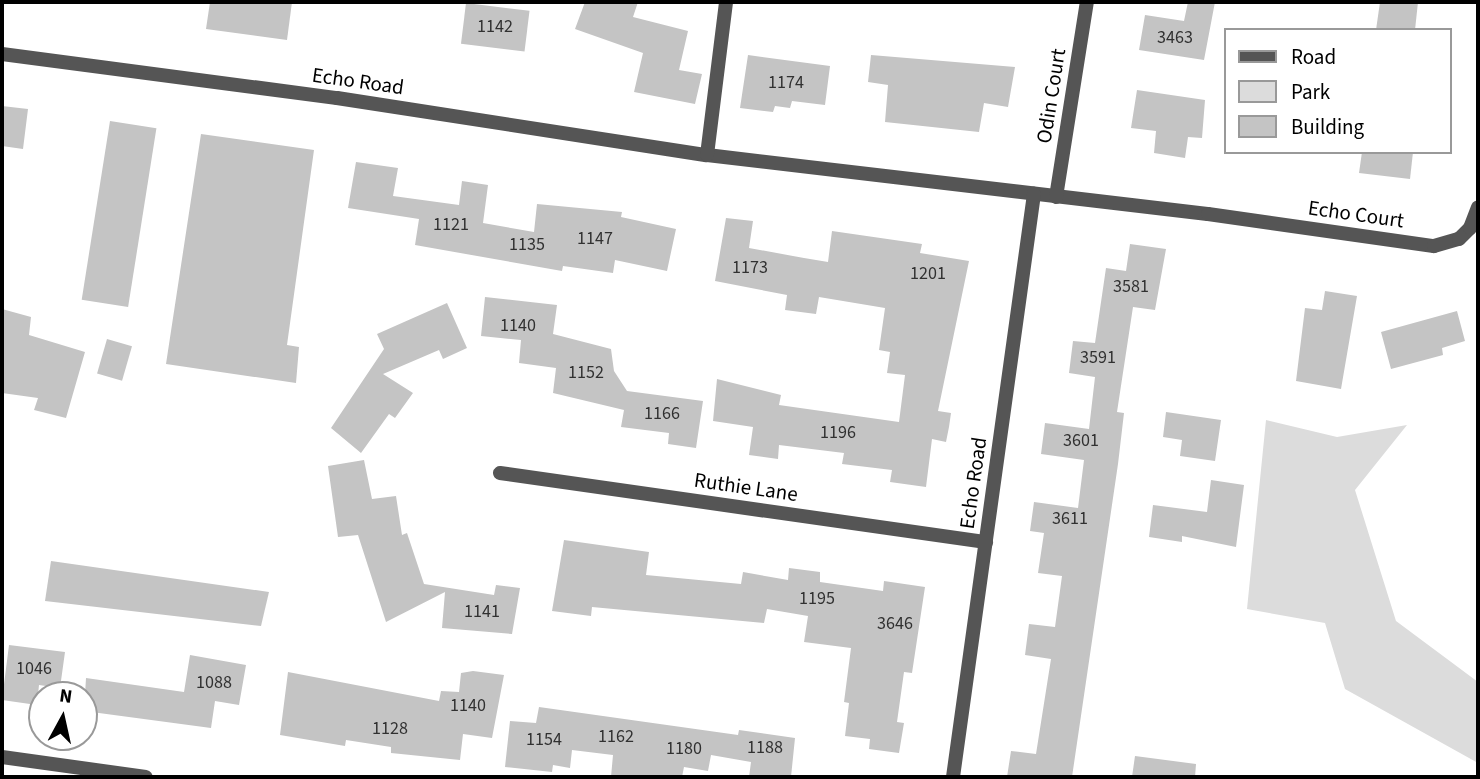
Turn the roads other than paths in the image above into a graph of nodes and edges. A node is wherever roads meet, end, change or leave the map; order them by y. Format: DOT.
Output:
graph roads {
  1 [pos="726,2"];
  2 [pos="1087,2"];
  3 [pos="2,54"];
  4 [pos="707,155"];
  5 [pos="1034,194"];
  6 [pos="1056,197"];
  7 [pos="1478,206"];
  8 [pos="1208,214"];
  9 [pos="500,473"];
  10 [pos="986,542"];
  11 [pos="2,757"];
  12 [pos="146,777"];
  13 [pos="953,777"];
  1 -- 4 [label="street"];
  2 -- 6 [label="street, Odin Court"];
  3 -- 4 [label="street, Echo Road"];
  4 -- 5 [label="street, Echo Road"];
  5 -- 6 [label="street, Echo Road"];
  5 -- 10 [label="street, Echo Road"];
  6 -- 8 [label="street, Echo Road"];
  7 -- 8 [label="street, Echo Court"];
  9 -- 10 [label="street, Ruthie Lane"];
  10 -- 13 [label="street, Echo Road"];
  11 -- 12 [label="street"];
}
